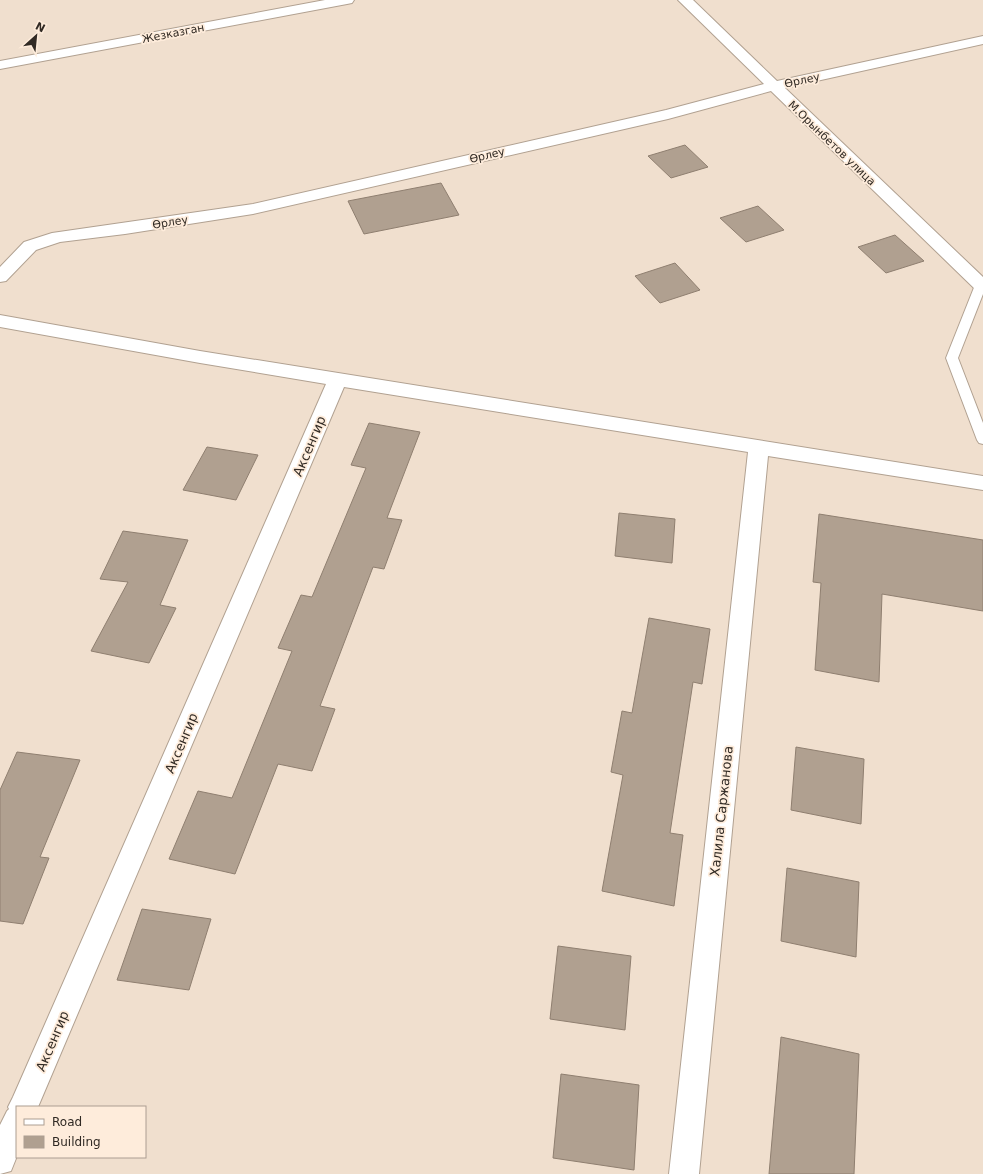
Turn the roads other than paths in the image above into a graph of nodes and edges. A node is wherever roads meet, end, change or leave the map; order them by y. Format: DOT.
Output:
graph roads {
  1 [pos="347,0"];
  2 [pos="685,0"];
  3 [pos="983,40"];
  4 [pos="0,65"];
  5 [pos="774,86"];
  6 [pos="0,277"];
  7 [pos="982,285"];
  8 [pos="0,321"];
  9 [pos="338,379"];
  10 [pos="983,440"];
  11 [pos="759,447"];
  12 [pos="983,483"];
  13 [pos="23,1106"];
  14 [pos="16,1123"];
  15 [pos="0,1160"];
  16 [pos="684,1174"];
  1 -- 4 [label="street, Жезказган"];
  2 -- 5 [label="street, М.Орынбетов улица"];
  3 -- 5 [label="street, Өрлеу"];
  5 -- 6 [label="street, Өрлеу"];
  5 -- 7 [label="street, М.Орынбетов улица"];
  7 -- 10 [label="lane"];
  8 -- 9 [label="street"];
  9 -- 11 [label="street"];
  9 -- 13 [label="street, Аксенгир"];
  11 -- 12 [label="street"];
  11 -- 16 [label="street, Халила Саржанова"];
  14 -- 15 [label="street"];
}
